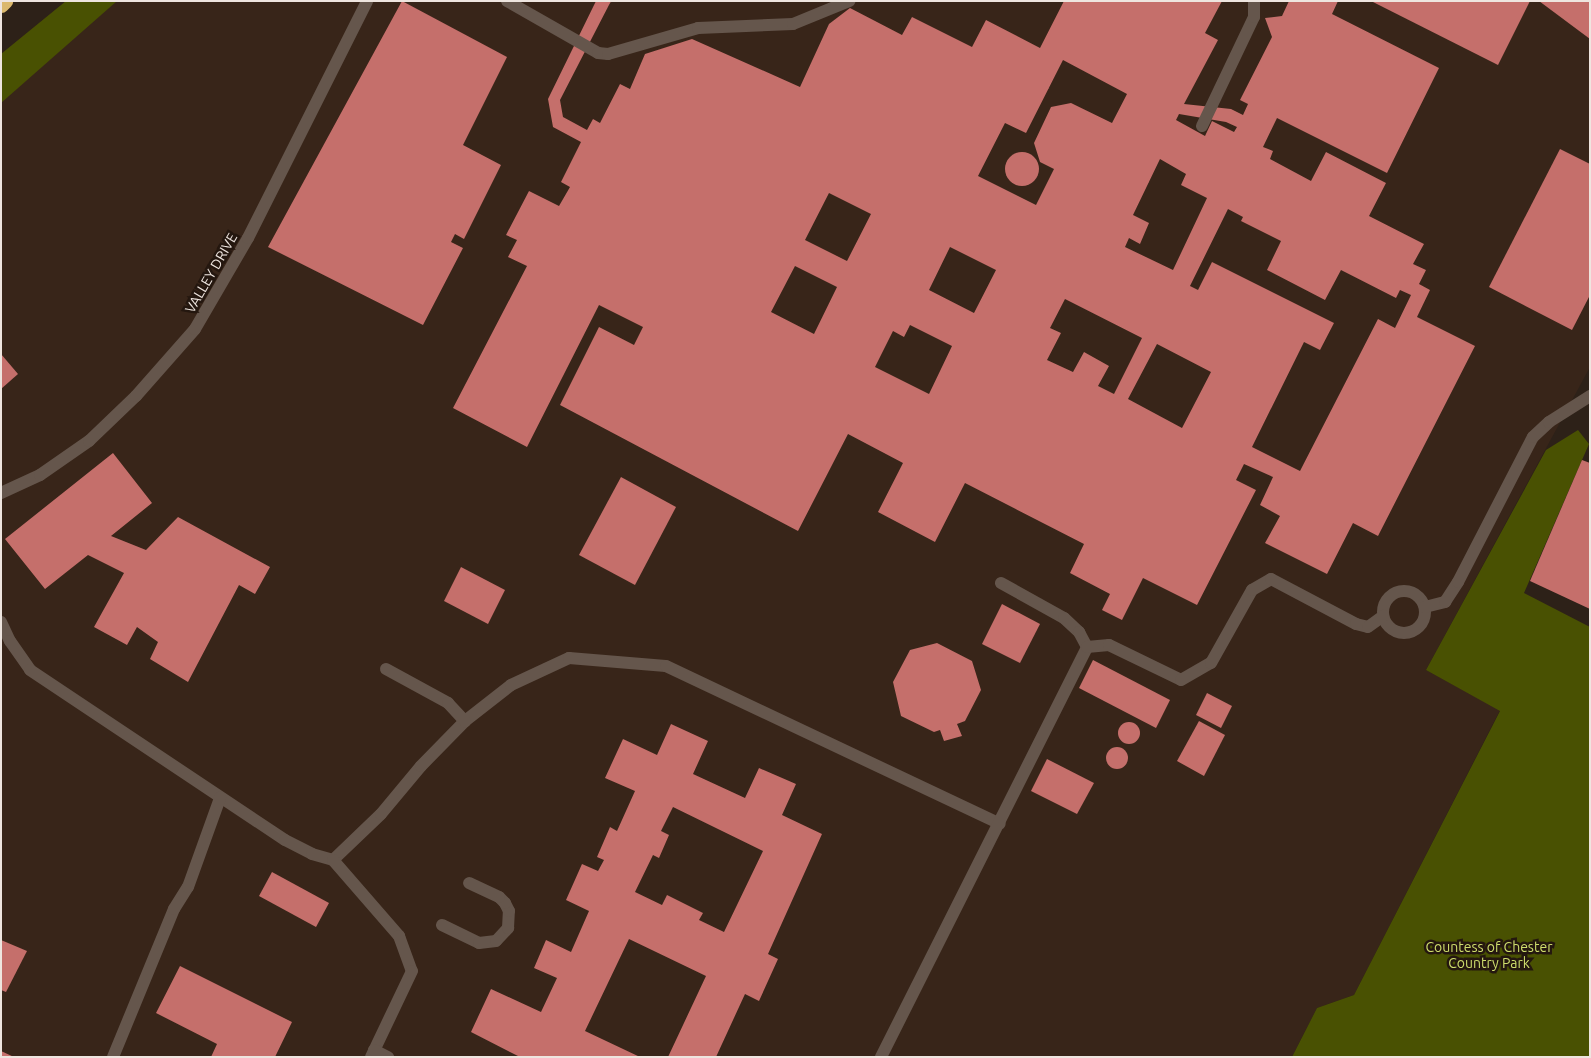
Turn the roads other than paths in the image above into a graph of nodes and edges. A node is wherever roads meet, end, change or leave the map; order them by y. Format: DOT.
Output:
graph roads {
  1 [pos="5,1"];
  2 [pos="367,1"];
  3 [pos="507,1"];
  4 [pos="849,1"];
  5 [pos="1254,1"];
  6 [pos="1,4"];
  7 [pos="822,6"];
  8 [pos="1202,126"];
  9 [pos="1590,396"];
  10 [pos="1,493"];
  11 [pos="1001,583"];
  12 [pos="1425,607"];
  13 [pos="1383,616"];
  14 [pos="1,622"];
  15 [pos="1087,647"];
  16 [pos="386,669"];
  17 [pos="465,721"];
  18 [pos="220,798"];
  19 [pos="1000,824"];
  20 [pos="333,860"];
  21 [pos="469,883"];
  22 [pos="442,926"];
  23 [pos="372,1053"];
  24 [pos="114,1057"];
  25 [pos="388,1057"];
  26 [pos="881,1057"];
  1 -- 6 [label="highway"];
  2 -- 10 [label="street, VALLEY DRIVE"];
  3 -- 7 [label="street"];
  4 -- 7 [label="street"];
  5 -- 8 [label="street"];
  9 -- 12 [label="street"];
  11 -- 15 [label="street"];
  12 -- 13 [label="street"];
  12 -- 13 [label="street"];
  13 -- 15 [label="street"];
  14 -- 18 [label="street"];
  15 -- 19 [label="street"];
  16 -- 17 [label="street"];
  17 -- 19 [label="street"];
  17 -- 20 [label="street"];
  18 -- 20 [label="street"];
  18 -- 24 [label="street"];
  19 -- 26 [label="street"];
  20 -- 23 [label="street"];
  21 -- 22 [label="street"];
  23 -- 25 [label="street"];
}
